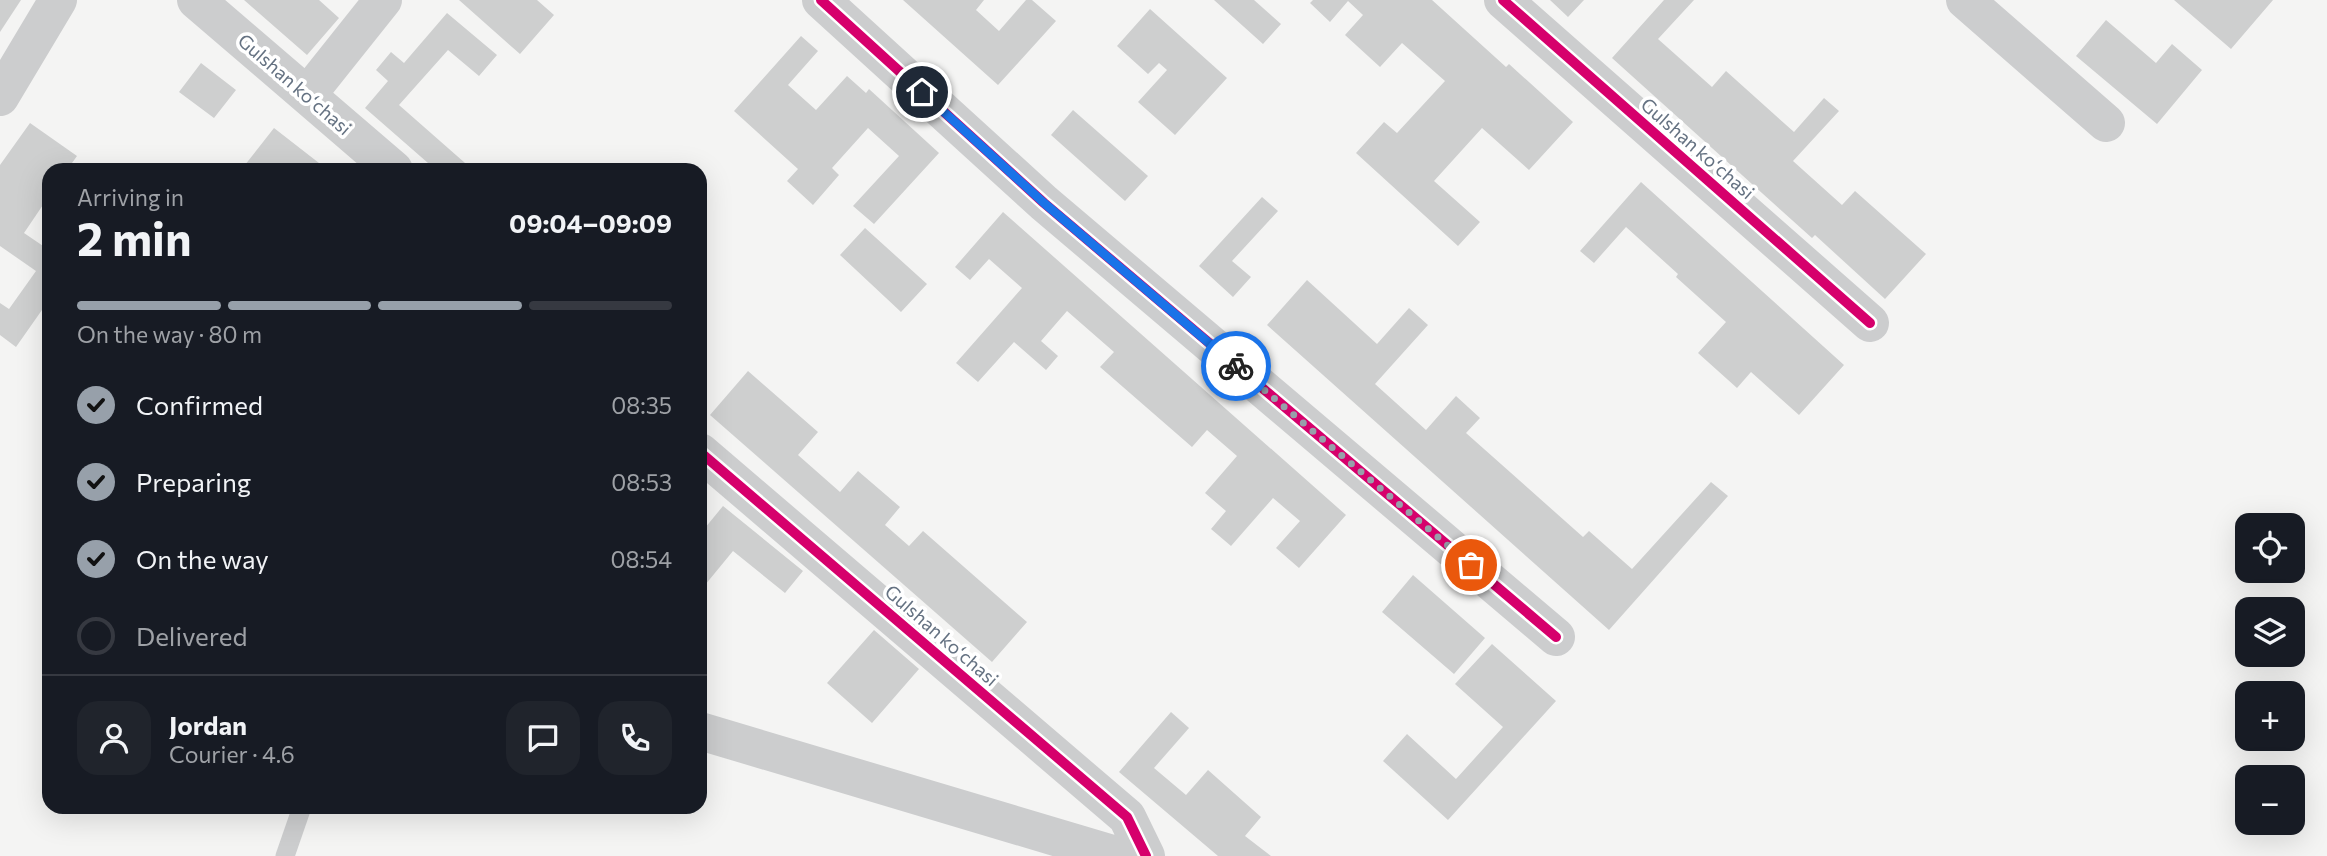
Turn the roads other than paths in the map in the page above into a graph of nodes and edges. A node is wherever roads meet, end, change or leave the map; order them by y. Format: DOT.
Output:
graph roads {
  1 [pos="58,0"];
  2 [pos="196,0"];
  3 [pos="383,0"];
  4 [pos="821,0"];
  5 [pos="1503,0"];
  6 [pos="1965,0"];
  7 [pos="308,94"];
  8 [pos="0,97"];
  9 [pos="2106,123"];
  10 [pos="386,163"];
  11 [pos="1870,323"];
  12 [pos="707,458"];
  13 [pos="1556,637"];
  14 [pos="707,733"];
  15 [pos="300,814"];
  16 [pos="285,856"];
  17 [pos="1119,856"];
  18 [pos="1146,856"];
  1 -- 8 [label="street"];
  2 -- 7 [label="street, Gulshan koʻchasi"];
  3 -- 7 [label="street"];
  4 -- 13 [label="street"];
  5 -- 11 [label="street, Gulshan koʻchasi"];
  6 -- 9 [label="street"];
  7 -- 10 [label="street, Gulshan koʻchasi"];
  12 -- 18 [label="street, Gulshan koʻchasi"];
  14 -- 17 [label="street"];
  15 -- 16 [label="lane"];
}
